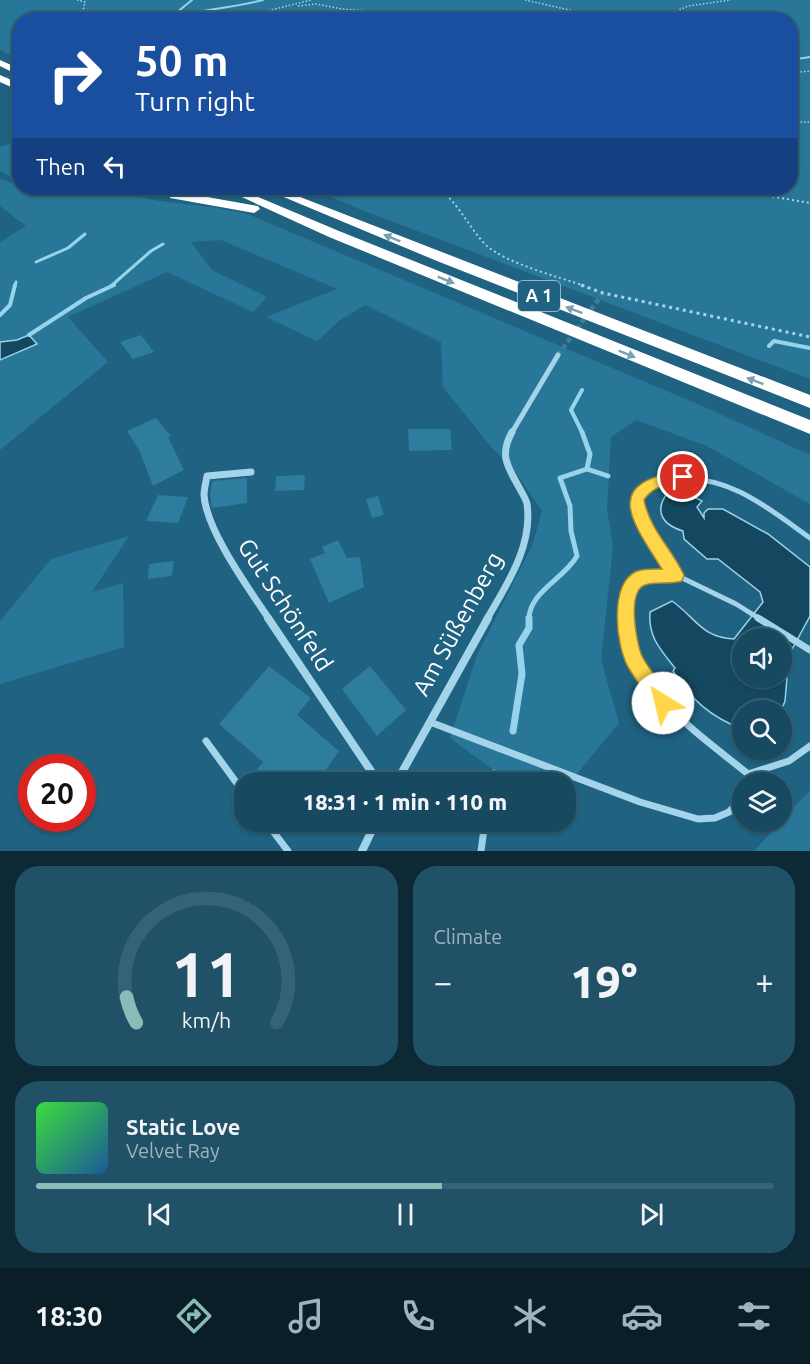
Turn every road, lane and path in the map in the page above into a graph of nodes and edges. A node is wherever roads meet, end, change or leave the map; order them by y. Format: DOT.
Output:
graph roads {
  1 [pos="77,0"];
  2 [pos="311,0"];
  3 [pos="525,0"];
  4 [pos="730,0"];
  5 [pos="298,6"];
  6 [pos="83,12"];
  7 [pos="260,12"];
  8 [pos="385,12"];
  9 [pos="581,12"];
  10 [pos="674,12"];
  11 [pos="174,195"];
  12 [pos="244,195"];
  13 [pos="285,195"];
  14 [pos="448,195"];
  15 [pos="764,195"];
  16 [pos="810,203"];
  17 [pos="334,234"];
  18 [pos="810,337"];
  19 [pos="558,355"];
  20 [pos="810,402"];
  21 [pos="810,427"];
  22 [pos="251,472"];
  23 [pos="810,538"];
  24 [pos="676,575"];
  25 [pos="810,650"];
  26 [pos="428,722"];
  27 [pos="206,741"];
  28 [pos="810,746"];
  29 [pos="372,772"];
  30 [pos="402,772"];
  31 [pos="745,772"];
  32 [pos="754,772"];
  33 [pos="234,779"];
  34 [pos="732,809"];
  35 [pos="274,832"];
  36 [pos="371,832"];
  37 [pos="288,851"];
  38 [pos="362,851"];
  1 -- 6 [label="path"];
  2 -- 5 [label="path"];
  3 -- 9 [label="path"];
  4 -- 10 [label="path"];
  5 -- 7 [label="path"];
  5 -- 8 [label="path"];
  11 -- 17 [label="highway"];
  12 -- 17 [label="highway, A 1"];
  20 -- 13 [label="highway, A 1, one-way"];
  14 -- 18 [label="path"];
  15 -- 16 [label="path"];
  17 -- 21 [label="highway, A 1, one-way"];
  19 -- 26 [label="street, Am Süßenberg"];
  22 -- 29 [label="street, Gut Schönfeld"];
  23 -- 24 [label="lane"];
  24 -- 25 [label="lane"];
  24 -- 31 [label="lane"];
  26 -- 30 [label="street, Am Süßenberg"];
  26 -- 34 [label="lane"];
  27 -- 33 [label="lane"];
  28 -- 32 [label="lane"];
  35 -- 37 [label="lane"];
  36 -- 38 [label="street"];
}
